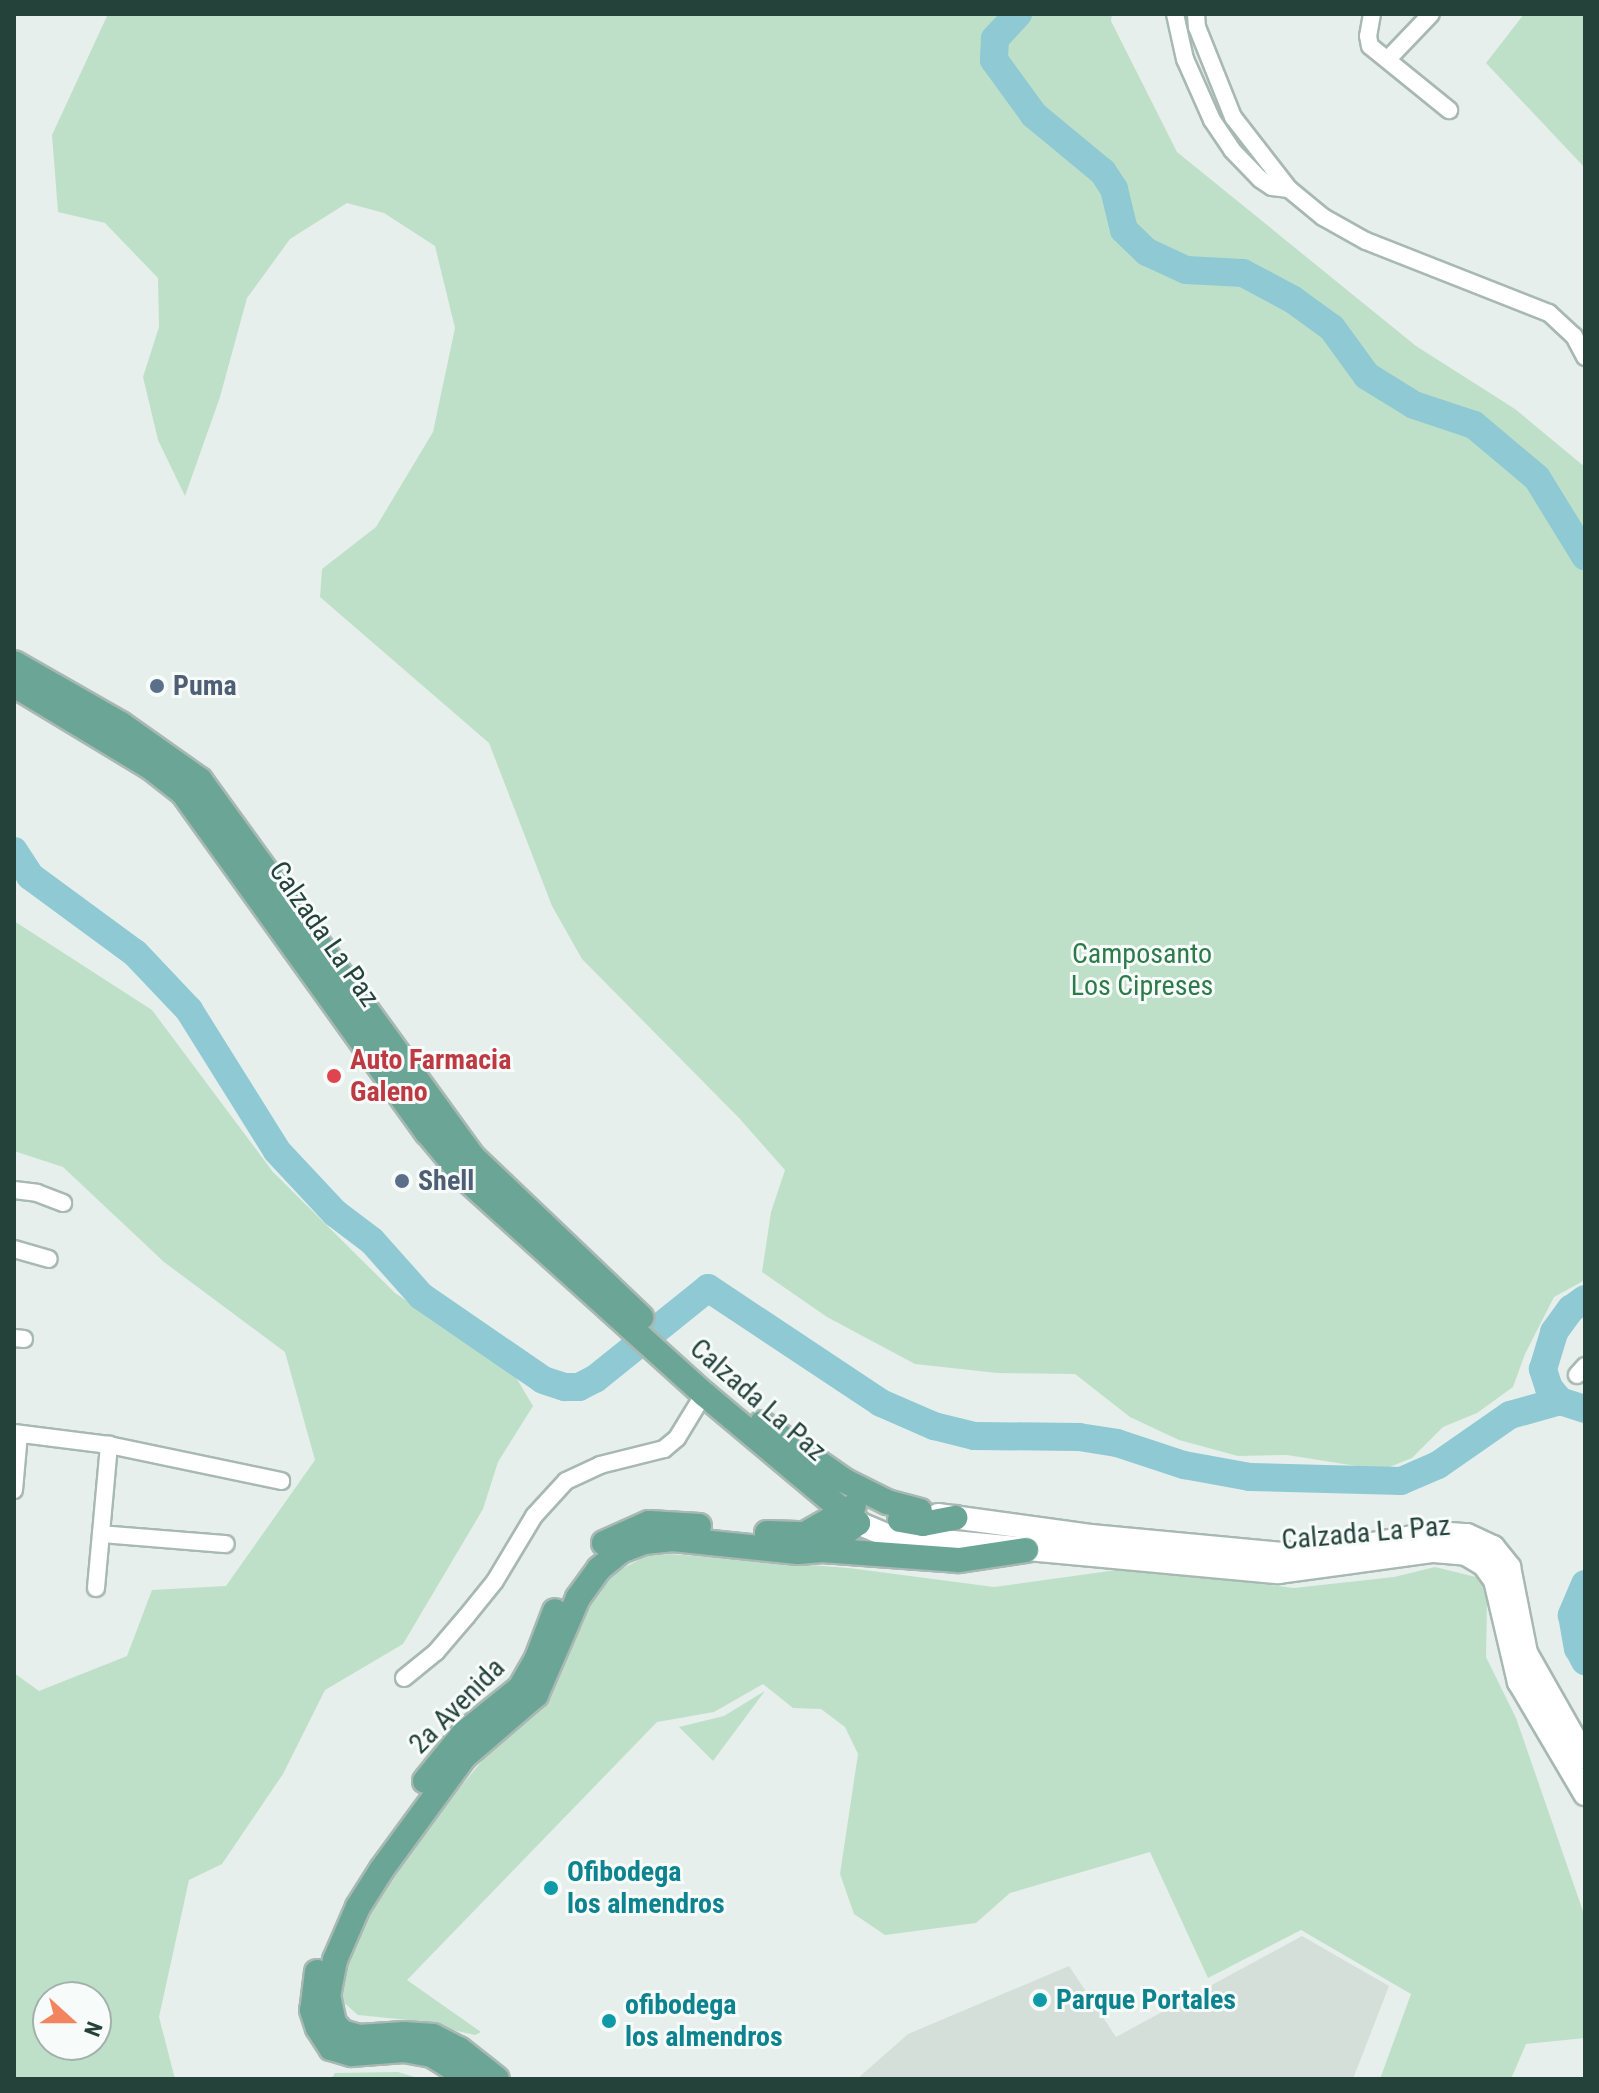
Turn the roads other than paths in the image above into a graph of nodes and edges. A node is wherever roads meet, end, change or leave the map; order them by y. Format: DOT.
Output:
graph roads {
  1 [pos="1175,14"];
  2 [pos="1196,14"];
  3 [pos="1372,14"];
  4 [pos="1431,14"];
  5 [pos="1388,59"];
  6 [pos="1449,110"];
  7 [pos="1289,189"];
  8 [pos="1585,357"];
  9 [pos="14,663"];
  10 [pos="14,685"];
  11 [pos="14,1190"];
  12 [pos="63,1203"];
  13 [pos="14,1249"];
  14 [pos="49,1259"];
  15 [pos="618,1307"];
  16 [pos="673,1356"];
  17 [pos="704,1394"];
  18 [pos="17,1433"];
  19 [pos="109,1445"];
  20 [pos="281,1481"];
  21 [pos="14,1490"];
  22 [pos="920,1511"];
  23 [pos="850,1516"];
  24 [pos="955,1518"];
  25 [pos="101,1534"];
  26 [pos="226,1544"];
  27 [pos="822,1550"];
  28 [pos="1026,1550"];
  29 [pos="96,1588"];
  30 [pos="404,1678"];
  31 [pos="1585,1757"];
  32 [pos="1585,1794"];
  33 [pos="470,2079"];
  34 [pos="497,2079"];
  1 -- 7 [label="street"];
  2 -- 7 [label="street"];
  3 -- 5 [label="street"];
  4 -- 5 [label="street"];
  5 -- 6 [label="street"];
  7 -- 8 [label="street"];
  9 -- 15 [label="main road, Calzada La Paz"];
  10 -- 15 [label="main road, Calzada La Paz"];
  11 -- 12 [label="street"];
  13 -- 14 [label="street"];
  15 -- 16 [label="main road, Calzada La Paz"];
  16 -- 17 [label="main road, Calzada La Paz"];
  16 -- 22 [label="main road, Calzada La Paz"];
  17 -- 23 [label="main road, Calzada La Paz"];
  17 -- 30 [label="street"];
  18 -- 19 [label="street"];
  18 -- 21 [label="street"];
  19 -- 20 [label="street"];
  19 -- 25 [label="street"];
  22 -- 24 [label="main road, Calzada La Paz"];
  23 -- 24 [label="main road"];
  23 -- 27 [label="main road"];
  23 -- 28 [label="main road, Calzada La Paz"];
  23 -- 33 [label="main road, 2a Avenida"];
  24 -- 31 [label="main road, Calzada La Paz"];
  25 -- 26 [label="street"];
  25 -- 29 [label="street"];
  27 -- 28 [label="main road, 2a Avenida"];
  27 -- 34 [label="main road, 2a Avenida"];
  28 -- 32 [label="main road, Calzada La Paz"];
}
